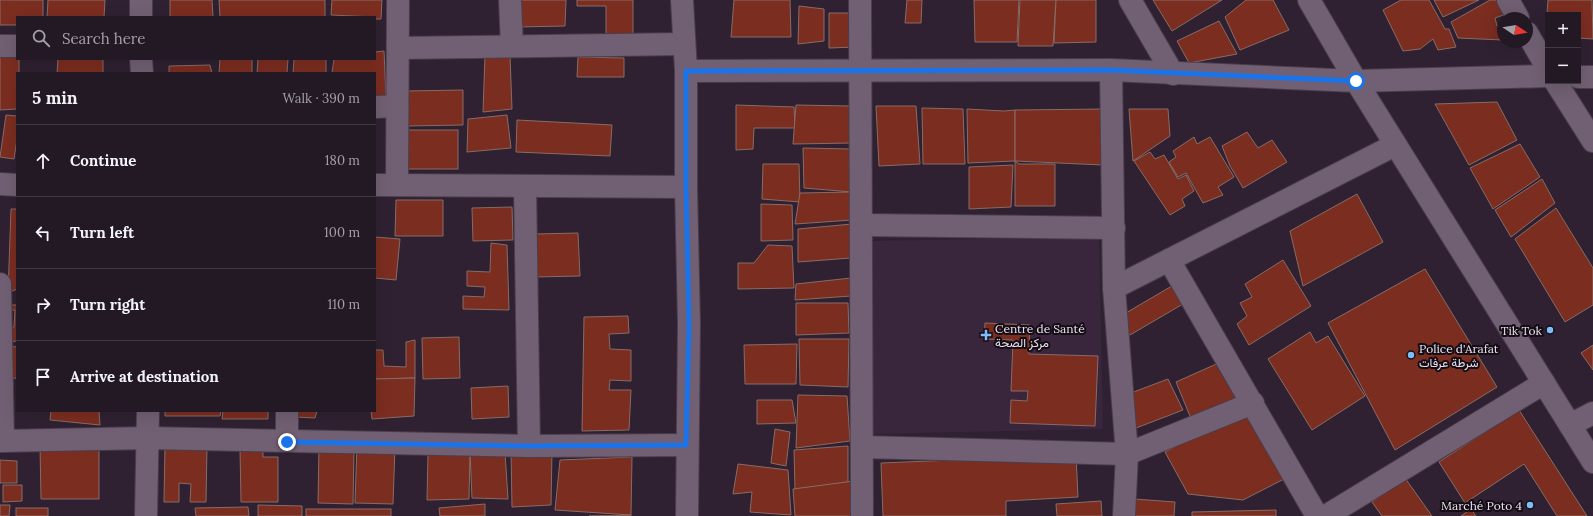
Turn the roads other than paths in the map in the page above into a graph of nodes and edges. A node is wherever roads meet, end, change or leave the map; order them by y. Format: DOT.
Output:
graph roads {
  1 [pos="141,0"];
  2 [pos="398,0"];
  3 [pos="510,0"];
  4 [pos="682,0"];
  5 [pos="860,0"];
  6 [pos="1130,0"];
  7 [pos="1309,0"];
  8 [pos="1508,0"];
  9 [pos="1515,12"];
  10 [pos="141,16"];
  11 [pos="1533,43"];
  12 [pos="683,44"];
  13 [pos="0,46"];
  14 [pos="16,46"];
  15 [pos="512,46"];
  16 [pos="398,48"];
  17 [pos="141,60"];
  18 [pos="1545,64"];
  19 [pos="1111,70"];
  20 [pos="686,71"];
  21 [pos="861,71"];
  22 [pos="142,72"];
  23 [pos="1173,74"];
  24 [pos="1545,76"];
  25 [pos="1581,77"];
  26 [pos="1593,77"];
  27 [pos="1356,81"];
  28 [pos="1557,84"];
  29 [pos="397,106"];
  30 [pos="376,107"];
  31 [pos="1593,141"];
  32 [pos="1395,145"];
  33 [pos="0,184"];
  34 [pos="16,184"];
  35 [pos="376,185"];
  36 [pos="397,185"];
  37 [pos="525,186"];
  38 [pos="686,187"];
  39 [pos="861,225"];
  40 [pos="1114,228"];
  41 [pos="1169,260"];
  42 [pos="0,284"];
  43 [pos="1114,288"];
  44 [pos="1544,383"];
  45 [pos="1253,403"];
  46 [pos="148,412"];
  47 [pos="287,412"];
  48 [pos="1593,413"];
  49 [pos="1570,425"];
  50 [pos="148,438"];
  51 [pos="2,441"];
  52 [pos="287,442"];
  53 [pos="686,445"];
  54 [pos="529,446"];
  55 [pos="862,447"];
  56 [pos="1127,454"];
  57 [pos="1593,462"];
  58 [pos="146,516"];
  59 [pos="686,516"];
  60 [pos="862,516"];
  61 [pos="1124,516"];
  62 [pos="1317,516"];
  63 [pos="1326,516"];
  1 -- 10 [label="street"];
  2 -- 16 [label="street"];
  3 -- 15 [label="street"];
  4 -- 12 [label="street"];
  5 -- 21 [label="street"];
  6 -- 23 [label="street"];
  7 -- 27 [label="street"];
  8 -- 9 [label="street"];
  11 -- 18 [label="street"];
  12 -- 15 [label="street"];
  12 -- 20 [label="street"];
  13 -- 14 [label="street"];
  15 -- 16 [label="street"];
  16 -- 29 [label="street"];
  17 -- 22 [label="street"];
  19 -- 21 [label="street"];
  19 -- 23 [label="street"];
  19 -- 40 [label="street"];
  20 -- 21 [label="street"];
  20 -- 38 [label="street"];
  21 -- 39 [label="street"];
  23 -- 27 [label="street"];
  24 -- 27 [label="street"];
  25 -- 26 [label="street"];
  27 -- 32 [label="street"];
  28 -- 31 [label="street"];
  29 -- 30 [label="street"];
  29 -- 36 [label="street"];
  32 -- 41 [label="street"];
  32 -- 44 [label="street"];
  33 -- 34 [label="street"];
  35 -- 36 [label="street"];
  36 -- 37 [label="street"];
  37 -- 38 [label="street"];
  37 -- 54 [label="street"];
  38 -- 53 [label="street"];
  39 -- 40 [label="street"];
  39 -- 55 [label="street"];
  40 -- 43 [label="street"];
  41 -- 43 [label="street"];
  41 -- 45 [label="street"];
  42 -- 51 [label="street"];
  43 -- 56 [label="street"];
  44 -- 49 [label="street"];
  44 -- 63 [label="street"];
  45 -- 56 [label="street"];
  45 -- 62 [label="street"];
  46 -- 50 [label="street"];
  47 -- 52 [label="street"];
  48 -- 49 [label="street"];
  49 -- 57 [label="street"];
  50 -- 51 [label="street"];
  50 -- 52 [label="street"];
  50 -- 58 [label="street"];
  52 -- 54 [label="street"];
  53 -- 54 [label="street"];
  53 -- 59 [label="street"];
  55 -- 56 [label="street"];
  55 -- 60 [label="street"];
  56 -- 61 [label="street"];
}
